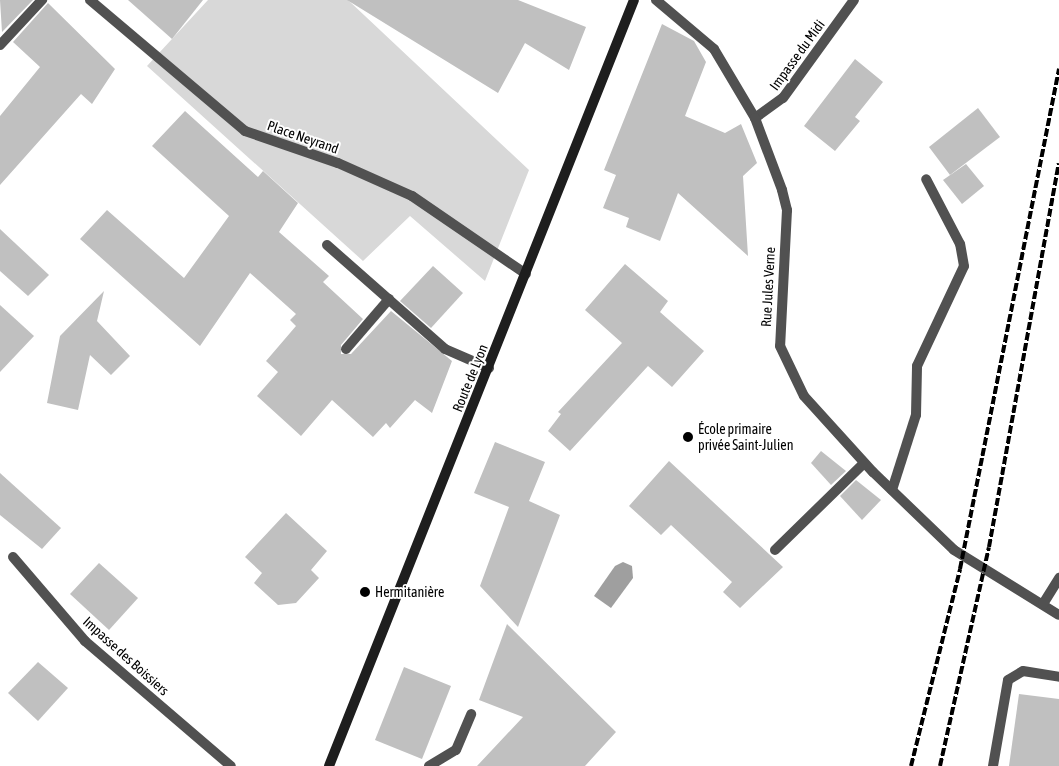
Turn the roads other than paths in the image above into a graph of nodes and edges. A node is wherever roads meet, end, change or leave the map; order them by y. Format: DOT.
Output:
graph roads {
  1 [pos="42,0"];
  2 [pos="90,0"];
  3 [pos="634,0"];
  4 [pos="656,0"];
  5 [pos="854,0"];
  6 [pos="0,45"];
  7 [pos="754,118"];
  8 [pos="926,179"];
  9 [pos="327,245"];
  10 [pos="526,274"];
  11 [pos="389,299"];
  12 [pos="346,349"];
  13 [pos="489,368"];
  14 [pos="864,462"];
  15 [pos="892,490"];
  16 [pos="775,550"];
  17 [pos="13,557"];
  18 [pos="1059,578"];
  19 [pos="1043,604"];
  20 [pos="1059,615"];
  21 [pos="1059,677"];
  22 [pos="471,714"];
  23 [pos="230,766"];
  24 [pos="329,766"];
  25 [pos="429,766"];
  26 [pos="993,766"];
  1 -- 6 [label="street"];
  2 -- 10 [label="street, Place Neyrand"];
  3 -- 10 [label="main road, Route de Lyon"];
  4 -- 7 [label="street, Rue Jules Verne"];
  5 -- 7 [label="street, Impasse du Midi"];
  7 -- 14 [label="street, Rue Jules Verne"];
  8 -- 15 [label="street"];
  9 -- 11 [label="street"];
  10 -- 13 [label="main road, Route de Lyon"];
  11 -- 12 [label="street"];
  11 -- 13 [label="street"];
  13 -- 24 [label="main road, Route de Lyon"];
  14 -- 15 [label="street, Rue Jules Verne"];
  14 -- 16 [label="street"];
  15 -- 19 [label="street, Rue Jules Verne"];
  17 -- 23 [label="street, Impasse des Boissiers"];
  18 -- 19 [label="street"];
  19 -- 20 [label="street, Rue Jules Verne"];
  21 -- 26 [label="street"];
  22 -- 25 [label="street"];
}
